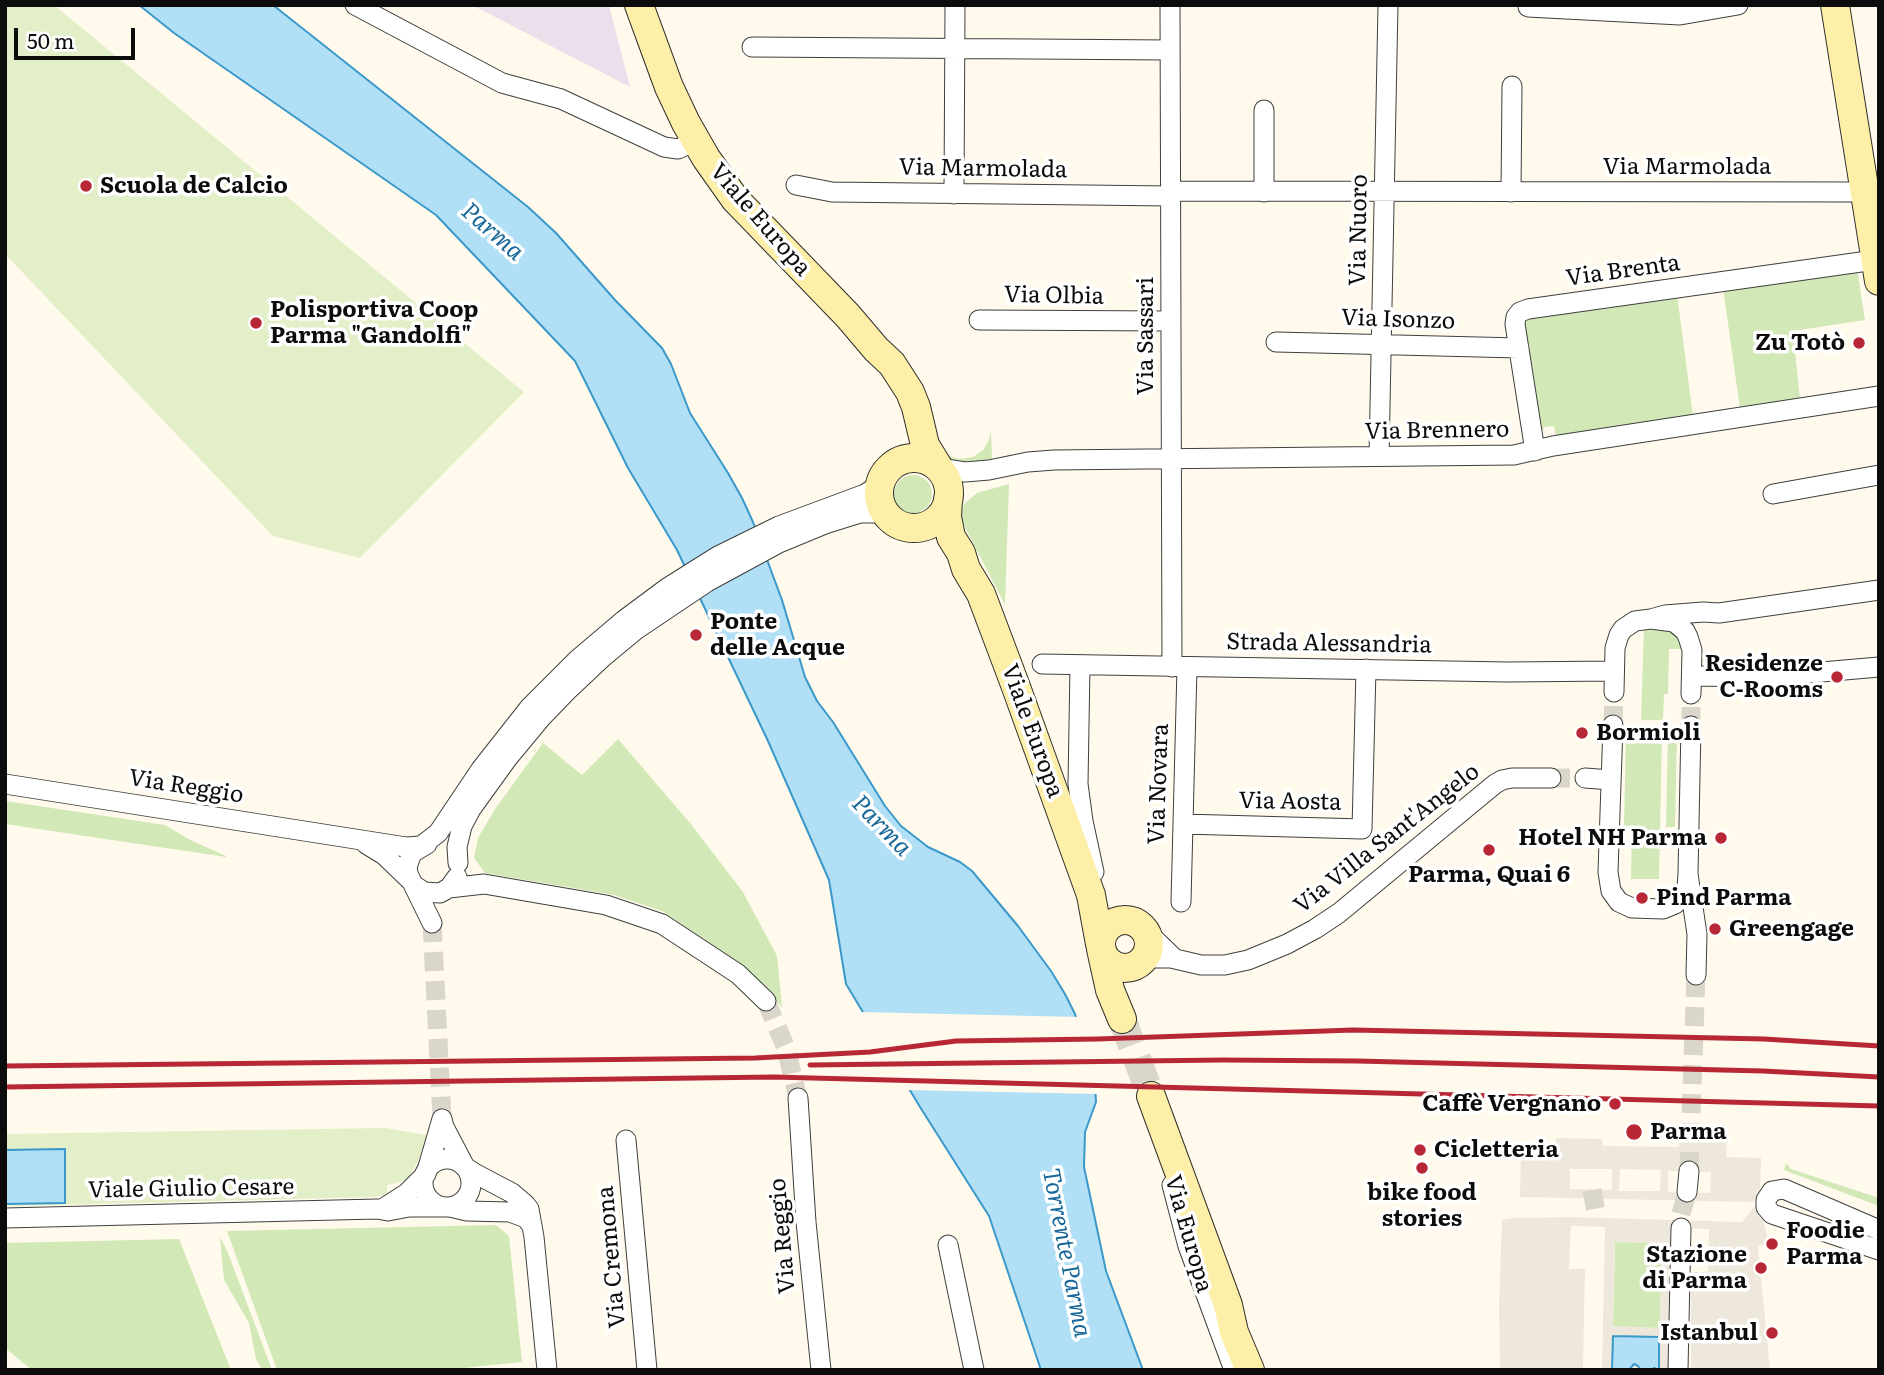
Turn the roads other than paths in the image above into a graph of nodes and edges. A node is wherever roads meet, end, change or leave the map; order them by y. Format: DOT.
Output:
graph roads {
  1 [pos="355,5"];
  2 [pos="639,5"];
  3 [pos="955,5"];
  4 [pos="1170,5"];
  5 [pos="1388,5"];
  6 [pos="1738,5"];
  7 [pos="1835,5"];
  8 [pos="1528,8"];
  9 [pos="752,47"];
  10 [pos="955,48"];
  11 [pos="1170,50"];
  12 [pos="1511,86"];
  13 [pos="1264,110"];
  14 [pos="696,141"];
  15 [pos="796,185"];
  16 [pos="1264,192"];
  17 [pos="1384,192"];
  18 [pos="1510,192"];
  19 [pos="954,194"];
  20 [pos="1170,194"];
  21 [pos="1870,200"];
  22 [pos="1877,270"];
  23 [pos="979,320"];
  24 [pos="1171,321"];
  25 [pos="1276,342"];
  26 [pos="871,344"];
  27 [pos="1381,345"];
  28 [pos="1519,348"];
  29 [pos="1879,397"];
  30 [pos="1535,451"];
  31 [pos="1379,456"];
  32 [pos="1171,459"];
  33 [pos="939,468"];
  34 [pos="993,470"];
  35 [pos="1879,475"];
  36 [pos="1773,494"];
  37 [pos="948,499"];
  38 [pos="882,500"];
  39 [pos="966,569"];
  40 [pos="1879,590"];
  41 [pos="1719,613"];
  42 [pos="1651,619"];
  43 [pos="1042,664"];
  44 [pos="1080,665"];
  45 [pos="1180,667"];
  46 [pos="1879,667"];
  47 [pos="1366,669"];
  48 [pos="1614,671"];
  49 [pos="1692,676"];
  50 [pos="564,683"];
  51 [pos="1614,692"];
  52 [pos="1613,724"];
  53 [pos="1691,726"];
  54 [pos="1551,778"];
  55 [pos="1585,778"];
  56 [pos="1611,780"];
  57 [pos="5,784"];
  58 [pos="1183,824"];
  59 [pos="359,839"];
  60 [pos="421,846"];
  61 [pos="458,865"];
  62 [pos="1688,874"];
  63 [pos="413,884"];
  64 [pos="484,884"];
  65 [pos="447,889"];
  66 [pos="1181,902"];
  67 [pos="1118,914"];
  68 [pos="1100,947"];
  69 [pos="1175,958"];
  70 [pos="1139,964"];
  71 [pos="1696,975"];
  72 [pos="766,1001"];
  73 [pos="798,1098"];
  74 [pos="1155,1105"];
  75 [pos="626,1140"];
  76 [pos="465,1167"];
  77 [pos="1689,1171"];
  78 [pos="426,1174"];
  79 [pos="1687,1192"];
  80 [pos="447,1207"];
  81 [pos="377,1209"];
  82 [pos="5,1218"];
  83 [pos="532,1226"];
  84 [pos="1681,1228"];
  85 [pos="1879,1230"];
  86 [pos="948,1245"];
  87 [pos="1879,1250"];
  88 [pos="1228,1305"];
  89 [pos="547,1370"];
  90 [pos="647,1370"];
  91 [pos="821,1370"];
  92 [pos="974,1370"];
  93 [pos="1234,1370"];
  94 [pos="1250,1370"];
  95 [pos="1261,1370"];
  96 [pos="1678,1370"];
  1 -- 14 [label="street"];
  2 -- 14 [label="main road, Viale Europa"];
  3 -- 10 [label="street"];
  4 -- 11 [label="street, Via Sassari"];
  5 -- 17 [label="street, Via Nuoro"];
  6 -- 8 [label="street"];
  7 -- 21 [label="main road"];
  9 -- 10 [label="street"];
  10 -- 11 [label="street"];
  10 -- 19 [label="street"];
  11 -- 20 [label="street, Via Sassari"];
  12 -- 18 [label="street"];
  13 -- 16 [label="street"];
  14 -- 26 [label="main road, Viale Europa"];
  15 -- 19 [label="street, Via Marmolada"];
  16 -- 17 [label="street, Via Marmolada"];
  16 -- 20 [label="street, Via Marmolada"];
  17 -- 18 [label="street, Via Marmolada"];
  17 -- 27 [label="street, Via Nuoro"];
  18 -- 21 [label="street, Via Marmolada"];
  19 -- 20 [label="street, Via Marmolada"];
  20 -- 24 [label="street, Via Sassari"];
  21 -- 22 [label="main road"];
  22 -- 28 [label="street, Via Brenta"];
  23 -- 24 [label="street, Via Olbia"];
  24 -- 32 [label="street, Via Sassari"];
  25 -- 27 [label="street, Via Isonzo"];
  26 -- 33 [label="main road, Viale Europa"];
  26 -- 38 [label="main road, Viale Europa"];
  27 -- 28 [label="street, Via Isonzo"];
  27 -- 31 [label="street, Via Nuoro"];
  28 -- 30 [label="street, Via Brenta"];
  29 -- 30 [label="street, Via Brennero"];
  30 -- 31 [label="street, Via Brennero"];
  31 -- 32 [label="street, Via Brennero"];
  32 -- 34 [label="street, Via Brennero"];
  32 -- 45 [label="street, Via Sassari"];
  33 -- 34 [label="street, Via Brennero"];
  33 -- 37 [label="main road"];
  33 -- 38 [label="main road"];
  34 -- 37 [label="street, Via Brennero"];
  35 -- 36 [label="street"];
  37 -- 38 [label="main road"];
  37 -- 39 [label="main road, Viale Europa"];
  38 -- 39 [label="main road, Viale Europa"];
  38 -- 50 [label="street"];
  39 -- 67 [label="main road, Viale Europa"];
  40 -- 41 [label="street"];
  41 -- 42 [label="street"];
  41 -- 49 [label="street"];
  42 -- 48 [label="street"];
  42 -- 49 [label="street"];
  43 -- 44 [label="street, Strada Alessandria"];
  44 -- 45 [label="street, Strada Alessandria"];
  44 -- 67 [label="street"];
  45 -- 47 [label="street, Strada Alessandria"];
  45 -- 58 [label="street, Via Novara"];
  46 -- 49 [label="street"];
  47 -- 48 [label="street, Strada Alessandria"];
  47 -- 58 [label="street, Via Aosta"];
  48 -- 51 [label="street"];
  50 -- 60 [label="street"];
  50 -- 61 [label="street"];
  52 -- 56 [label="street"];
  53 -- 62 [label="street"];
  54 -- 69 [label="street, Via Villa Sant'Angelo"];
  55 -- 56 [label="street"];
  56 -- 62 [label="street"];
  57 -- 59 [label="street, Via Reggio"];
  58 -- 66 [label="street, Via Novara"];
  59 -- 60 [label="street, Via Reggio"];
  59 -- 63 [label="street, Via Reggio"];
  60 -- 61 [label="street, Via Reggio"];
  60 -- 63 [label="street"];
  61 -- 64 [label="street, Via Reggio"];
  61 -- 65 [label="street"];
  62 -- 71 [label="street"];
  63 -- 65 [label="street, Via Reggio"];
  63 -- 65 [label="street"];
  64 -- 65 [label="street, Via Reggio"];
  64 -- 72 [label="street, Via Reggio"];
  67 -- 68 [label="main road"];
  67 -- 69 [label="street"];
  67 -- 70 [label="main road"];
  68 -- 70 [label="main road"];
  68 -- 70 [label="main road"];
  69 -- 70 [label="street, Via Villa Sant'Angelo"];
  73 -- 91 [label="street, Via Reggio"];
  74 -- 88 [label="main road"];
  74 -- 93 [label="street, Via Europa"];
  75 -- 90 [label="street, Via Cremona"];
  76 -- 78 [label="street"];
  76 -- 78 [label="street"];
  76 -- 80 [label="street"];
  76 -- 83 [label="street"];
  77 -- 79 [label="street"];
  78 -- 80 [label="street"];
  78 -- 81 [label="street"];
  80 -- 81 [label="street, Viale Giulio Cesare"];
  80 -- 83 [label="street, Viale Giulio Cesare"];
  81 -- 82 [label="street, Viale Giulio Cesare"];
  83 -- 89 [label="street"];
  84 -- 96 [label="street"];
  85 -- 87 [label="street"];
  86 -- 92 [label="street"];
  88 -- 94 [label="main road, Via Europa"];
  88 -- 95 [label="main road, Via Europa"];
}
